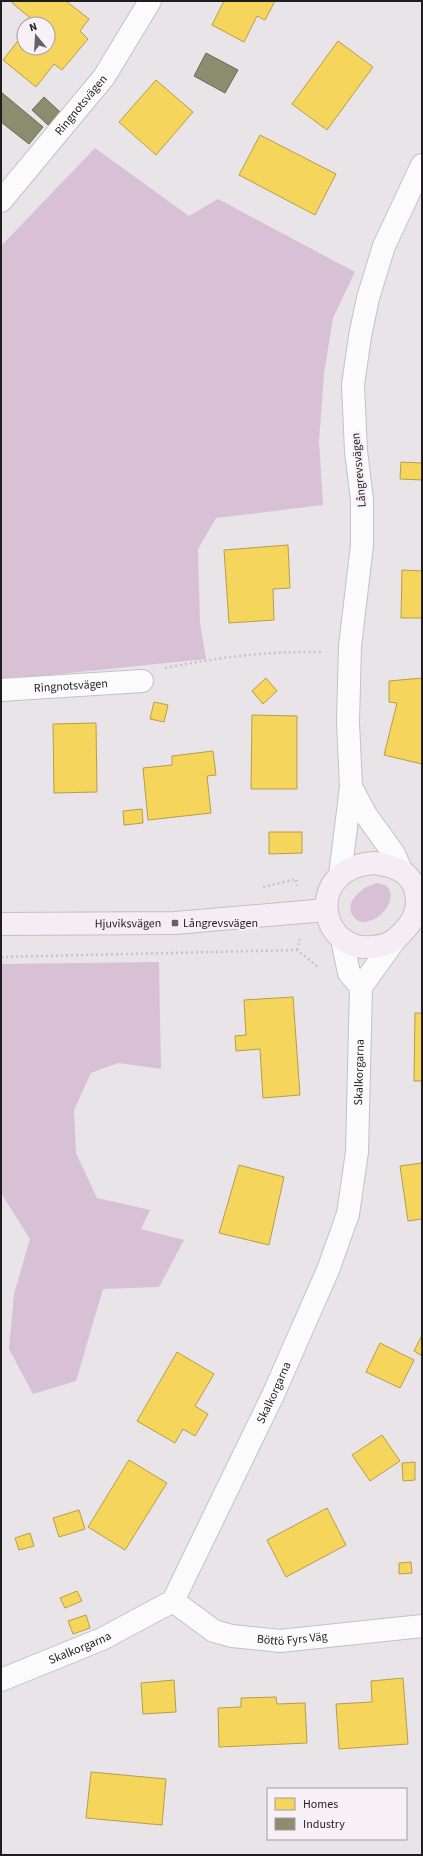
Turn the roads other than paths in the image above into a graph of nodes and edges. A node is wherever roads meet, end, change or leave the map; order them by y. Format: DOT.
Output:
graph roads {
  1 [pos="150,1"];
  2 [pos="422,165"];
  3 [pos="1,201"];
  4 [pos="142,681"];
  5 [pos="1,690"];
  6 [pos="352,787"];
  7 [pos="401,870"];
  8 [pos="340,875"];
  9 [pos="419,901"];
  10 [pos="326,910"];
  11 [pos="1,924"];
  12 [pos="342,939"];
  13 [pos="394,941"];
  14 [pos="361,987"];
  15 [pos="173,1601"];
  16 [pos="422,1626"];
  17 [pos="1,1680"];
  1 -- 3 [label="street, Ringnotsvägen"];
  2 -- 6 [label="street, Långrevsvägen"];
  4 -- 5 [label="street, Ringnotsvägen"];
  6 -- 7 [label="street, Långrevsvägen"];
  6 -- 8 [label="street, Långrevsvägen"];
  7 -- 8 [label="main road"];
  7 -- 9 [label="main road"];
  8 -- 10 [label="main road"];
  9 -- 13 [label="main road"];
  10 -- 11 [label="main road, Hjuviksvägen"];
  10 -- 12 [label="main road"];
  12 -- 13 [label="main road"];
  12 -- 14 [label="street"];
  13 -- 14 [label="street"];
  14 -- 15 [label="street, Skalkorgarna"];
  15 -- 16 [label="street, Böttö Fyrs Väg"];
  15 -- 17 [label="street, Skalkorgarna"];
}
